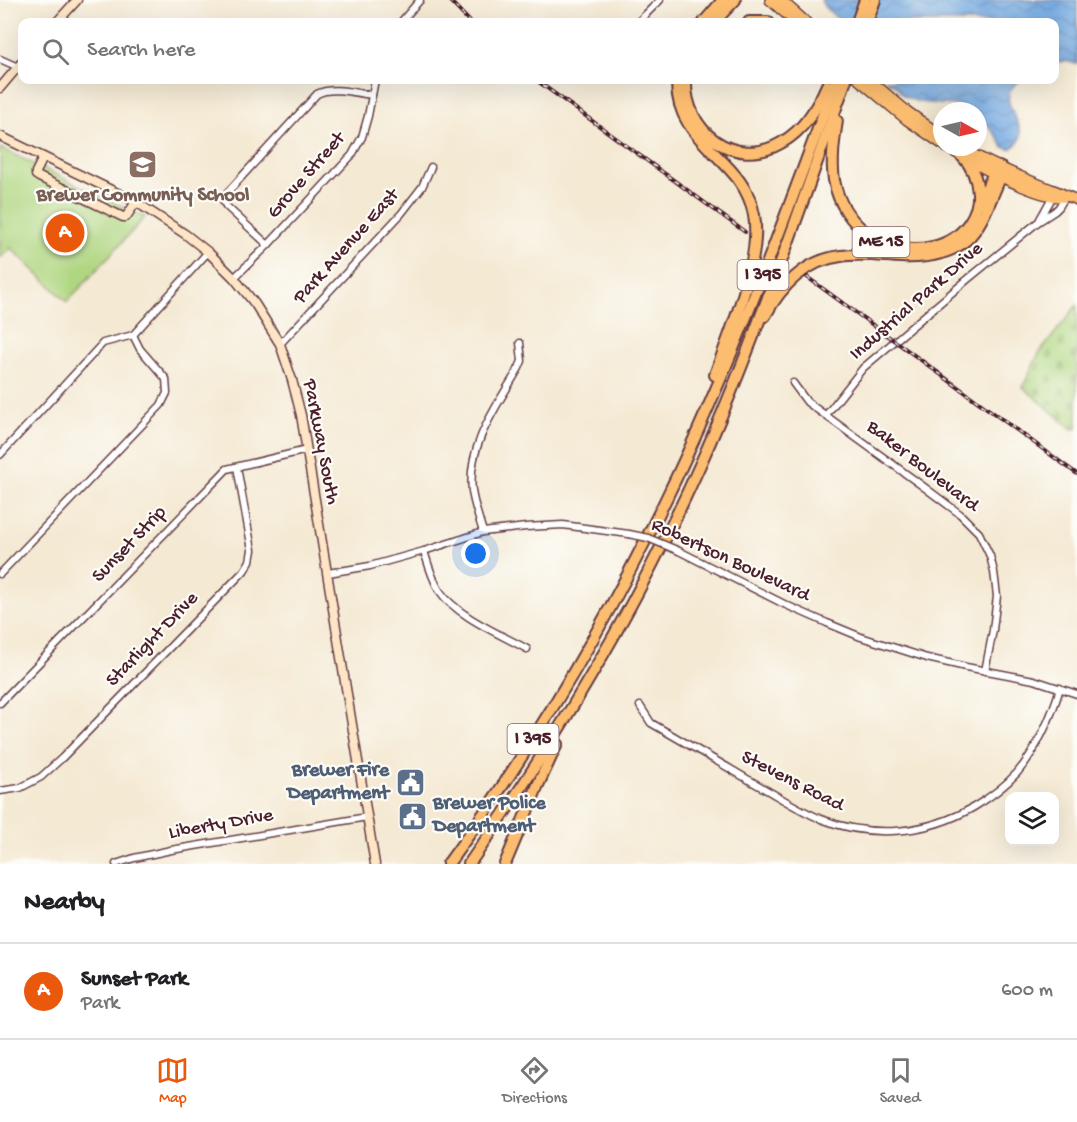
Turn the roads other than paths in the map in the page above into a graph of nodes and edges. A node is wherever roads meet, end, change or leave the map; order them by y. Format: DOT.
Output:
graph roads {
  1 [pos="77,0"];
  2 [pos="420,0"];
  3 [pos="660,0"];
  4 [pos="723,0"];
  5 [pos="735,0"];
  6 [pos="770,0"];
  7 [pos="781,0"];
  8 [pos="865,0"];
  9 [pos="875,0"];
  10 [pos="61,18"];
  11 [pos="406,18"];
  12 [pos="642,18"];
  13 [pos="707,18"];
  14 [pos="718,18"];
  15 [pos="790,18"];
  16 [pos="801,18"];
  17 [pos="858,18"];
  18 [pos="868,18"];
  19 [pos="0,59"];
  20 [pos="18,64"];
  21 [pos="18,66"];
  22 [pos="374,84"];
  23 [pos="677,84"];
  24 [pos="686,84"];
  25 [pos="864,84"];
  26 [pos="875,84"];
  27 [pos="834,85"];
  28 [pos="0,88"];
  29 [pos="372,95"];
  30 [pos="933,129"];
  31 [pos="0,136"];
  32 [pos="933,138"];
  33 [pos="963,156"];
  34 [pos="969,156"];
  35 [pos="43,158"];
  36 [pos="431,167"];
  37 [pos="999,172"];
  38 [pos="1054,194"];
  39 [pos="1065,197"];
  40 [pos="1077,200"];
  41 [pos="136,202"];
  42 [pos="975,213"];
  43 [pos="1038,222"];
  44 [pos="268,245"];
  45 [pos="208,252"];
  46 [pos="234,279"];
  47 [pos="133,335"];
  48 [pos="520,343"];
  49 [pos="280,344"];
  50 [pos="740,368"];
  51 [pos="793,382"];
  52 [pos="826,415"];
  53 [pos="307,450"];
  54 [pos="0,455"];
  55 [pos="685,460"];
  56 [pos="237,467"];
  57 [pos="483,532"];
  58 [pos="424,551"];
  59 [pos="0,573"];
  60 [pos="327,573"];
  61 [pos="527,649"];
  62 [pos="603,656"];
  63 [pos="985,671"];
  64 [pos="1060,688"];
  65 [pos="1077,694"];
  66 [pos="0,704"];
  67 [pos="640,706"];
  68 [pos="0,791"];
  69 [pos="367,817"];
  70 [pos="116,864"];
  71 [pos="375,864"];
  72 [pos="448,864"];
  73 [pos="469,864"];
  74 [pos="505,864"];
  1 -- 10 [label="main road"];
  2 -- 11 [label="street"];
  3 -- 12 [label="street"];
  4 -- 13 [label="highway"];
  5 -- 14 [label="highway"];
  6 -- 15 [label="main road"];
  7 -- 16 [label="main road"];
  8 -- 17 [label="highway"];
  9 -- 18 [label="highway"];
  19 -- 20 [label="street"];
  21 -- 28 [label="main road"];
  22 -- 29 [label="street, Grove Street"];
  23 -- 55 [label="highway"];
  24 -- 27 [label="highway"];
  25 -- 32 [label="main road"];
  26 -- 30 [label="main road"];
  27 -- 42 [label="highway, ME 15"];
  27 -- 50 [label="highway, I 395"];
  27 -- 55 [label="highway, I 395"];
  29 -- 44 [label="street, Grove Street"];
  29 -- 44 [label="street"];
  31 -- 35 [label="main road, Parkway South"];
  33 -- 42 [label="highway"];
  34 -- 37 [label="main road"];
  35 -- 41 [label="main road, Parkway South"];
  35 -- 41 [label="main road"];
  36 -- 49 [label="street, Park Avenue East"];
  37 -- 38 [label="main road"];
  37 -- 42 [label="highway"];
  37 -- 50 [label="highway"];
  38 -- 39 [label="main road"];
  38 -- 43 [label="street, Industrial Park Drive"];
  39 -- 40 [label="main road"];
  39 -- 43 [label="street, Industrial Park Drive"];
  41 -- 45 [label="main road, Parkway South"];
  43 -- 52 [label="street, Industrial Park Drive"];
  44 -- 46 [label="street, Grove Street"];
  45 -- 46 [label="main road, Parkway South"];
  45 -- 47 [label="street"];
  46 -- 49 [label="main road, Parkway South"];
  47 -- 54 [label="street"];
  47 -- 59 [label="street"];
  48 -- 57 [label="street"];
  49 -- 53 [label="main road, Parkway South"];
  50 -- 62 [label="highway, I 395"];
  51 -- 52 [label="street, Baker Boulevard"];
  52 -- 63 [label="street, Baker Boulevard"];
  53 -- 56 [label="street, Sunset Strip"];
  53 -- 60 [label="main road, Parkway South"];
  55 -- 72 [label="highway, I 395"];
  56 -- 66 [label="street, Sunset Strip"];
  56 -- 68 [label="street, Starlight Drive"];
  57 -- 58 [label="street, Robertson Boulevard"];
  57 -- 63 [label="street, Robertson Boulevard, bridge"];
  58 -- 60 [label="street, Robertson Boulevard"];
  58 -- 61 [label="street"];
  60 -- 69 [label="main road, Parkway South"];
  62 -- 73 [label="highway, I 395"];
  62 -- 74 [label="highway"];
  63 -- 64 [label="street, Robertson Boulevard"];
  64 -- 65 [label="street, Robertson Boulevard"];
  64 -- 67 [label="street, Stevens Road"];
  69 -- 70 [label="street, Liberty Drive"];
  69 -- 71 [label="main road, Parkway South"];
}
